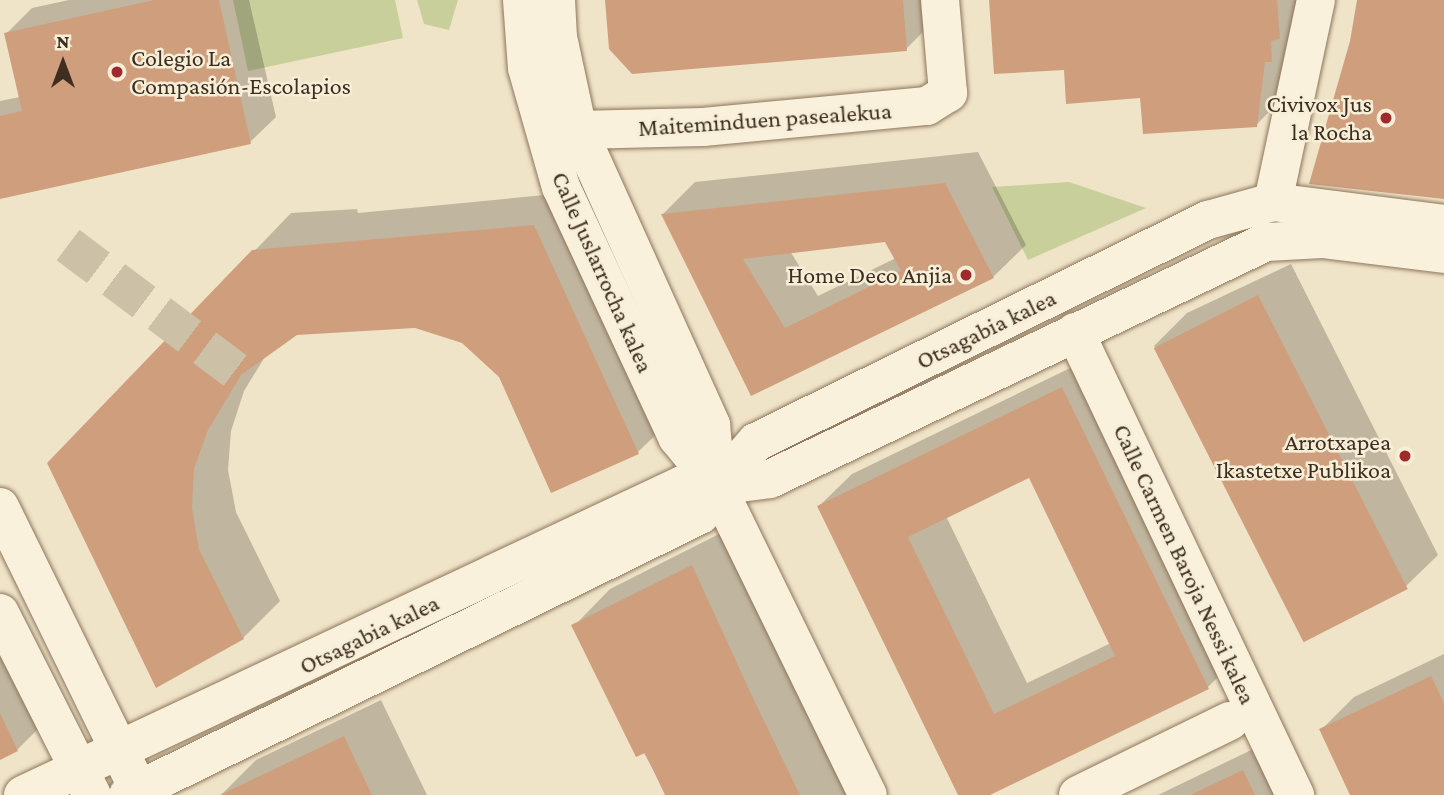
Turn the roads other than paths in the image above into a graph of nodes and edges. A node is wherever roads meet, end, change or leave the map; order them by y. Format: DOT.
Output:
graph roads {
  1 [pos="522,0"];
  2 [pos="556,0"];
  3 [pos="940,0"];
  4 [pos="1316,0"];
  5 [pos="578,130"];
  6 [pos="1273,202"];
  7 [pos="1444,224"];
  8 [pos="1444,254"];
  9 [pos="1075,332"];
  10 [pos="717,486"];
  11 [pos="0,507"];
  12 [pos="0,613"];
  13 [pos="1230,721"];
  14 [pos="122,752"];
  15 [pos="85,784"];
  16 [pos="136,793"];
  17 [pos="23,795"];
  18 [pos="868,795"];
  19 [pos="1078,795"];
  20 [pos="1295,795"];
  1 -- 10 [label="street, Calle Juslarrocha kalea"];
  2 -- 5 [label="street, Calle Juslarrocha kalea"];
  3 -- 5 [label="street, Maiteminduen pasealekua"];
  4 -- 6 [label="street"];
  5 -- 10 [label="street, Calle Juslarrocha kalea"];
  6 -- 7 [label="street"];
  6 -- 10 [label="street, Otsagabia kalea"];
  8 -- 9 [label="street, Otsagabia kalea"];
  9 -- 10 [label="street, Otsagabia kalea"];
  9 -- 20 [label="street, Calle Carmen Baroja Nessi kalea"];
  10 -- 14 [label="street, Otsagabia kalea"];
  10 -- 16 [label="street, Otsagabia kalea"];
  10 -- 18 [label="street, Calle Juslarrocha kalea"];
  11 -- 14 [label="street"];
  12 -- 15 [label="street"];
  13 -- 19 [label="street, Calle Carmen Baroja Nessi kalea"];
  14 -- 15 [label="street, Otsagabia kalea"];
  14 -- 16 [label="street"];
  15 -- 17 [label="street, Otsagabia kalea"];
}
